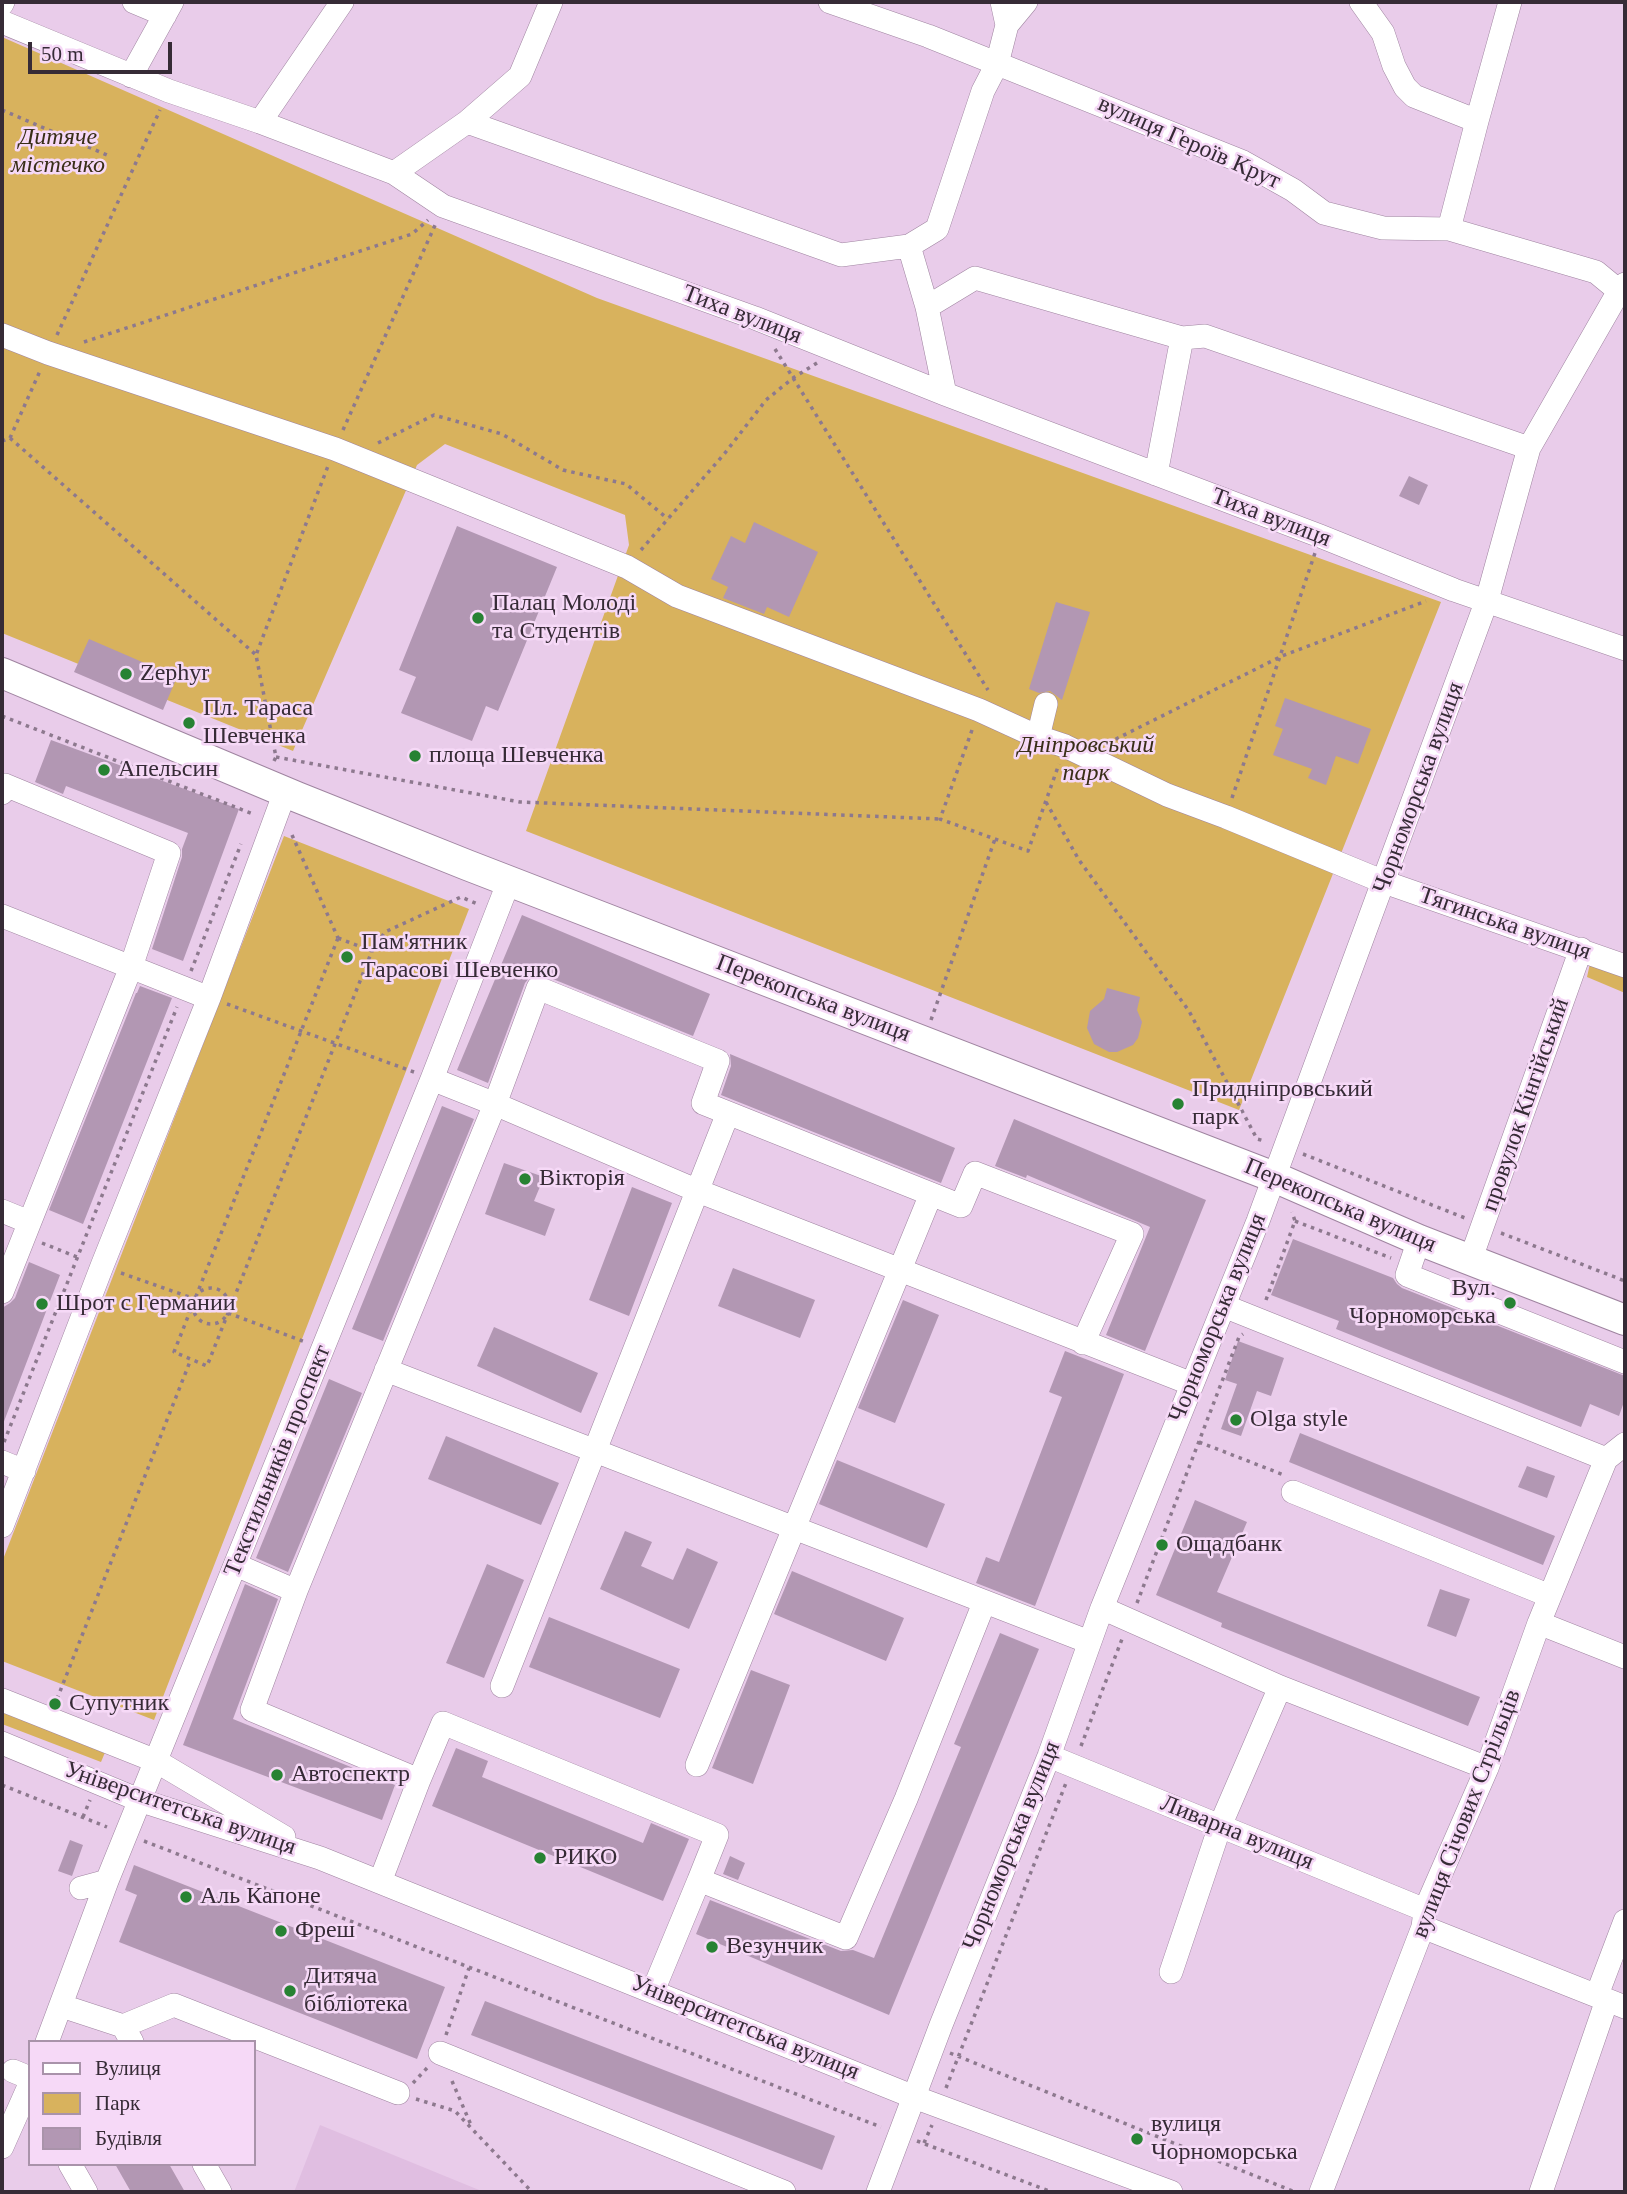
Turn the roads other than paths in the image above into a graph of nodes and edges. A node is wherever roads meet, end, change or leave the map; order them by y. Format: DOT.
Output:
graph roads {
  1 [pos="134,2"];
  2 [pos="342,2"];
  3 [pos="551,2"];
  4 [pos="830,2"];
  5 [pos="1002,2"];
  6 [pos="1026,2"];
  7 [pos="1361,2"];
  8 [pos="1510,2"];
  9 [pos="169,9"];
  10 [pos="2,22"];
  11 [pos="1007,25"];
  12 [pos="997,64"];
  13 [pos="131,76"];
  14 [pos="1477,121"];
  15 [pos="260,122"];
  16 [pos="467,122"];
  17 [pos="394,173"];
  18 [pos="1449,229"];
  19 [pos="909,246"];
  20 [pos="1623,289"];
  21 [pos="927,307"];
  22 [pos="2,335"];
  23 [pos="1182,338"];
  24 [pos="945,394"];
  25 [pos="1529,448"];
  26 [pos="1156,474"];
  27 [pos="1487,600"];
  28 [pos="1625,649"];
  29 [pos="2,673"];
  30 [pos="1046,704"];
  31 [pos="1038,737"];
  32 [pos="285,792"];
  33 [pos="2,793"];
  34 [pos="509,881"];
  35 [pos="1384,882"];
  36 [pos="2,916"];
  37 [pos="1581,949"];
  38 [pos="1625,966"];
  39 [pos="131,967"];
  40 [pos="209,998"];
  41 [pos="432,1079"];
  42 [pos="495,1104"];
  43 [pos="728,1113"];
  44 [pos="1274,1177"];
  45 [pos="698,1191"];
  46 [pos="931,1194"];
  47 [pos="2,1211"];
  48 [pos="26,1229"];
  49 [pos="1419,1240"];
  50 [pos="1470,1261"];
  51 [pos="900,1271"];
  52 [pos="2,1292"];
  53 [pos="1224,1306"];
  54 [pos="1625,1320"];
  55 [pos="1083,1343"];
  56 [pos="1625,1362"];
  57 [pos="386,1370"];
  58 [pos="1192,1384"];
  59 [pos="1625,1444"];
  60 [pos="595,1450"];
  61 [pos="1606,1459"];
  62 [pos="2,1462"];
  63 [pos="24,1471"];
  64 [pos="1293,1492"];
  65 [pos="2,1526"];
  66 [pos="794,1528"];
  67 [pos="236,1565"];
  68 [pos="296,1591"];
  69 [pos="1550,1596"];
  70 [pos="984,1603"];
  71 [pos="1102,1608"];
  72 [pos="1539,1623"];
  73 [pos="1089,1642"];
  74 [pos="1625,1657"];
  75 [pos="502,1686"];
  76 [pos="1280,1687"];
  77 [pos="2,1699"];
  78 [pos="2,1743"];
  79 [pos="1049,1756"];
  80 [pos="156,1761"];
  81 [pos="697,1765"];
  82 [pos="1486,1768"];
  83 [pos="419,1780"];
  84 [pos="139,1800"];
  85 [pos="1220,1826"];
  86 [pos="320,1858"];
  87 [pos="699,1880"];
  88 [pos="107,1881"];
  89 [pos="380,1882"];
  90 [pos="81,1888"];
  91 [pos="1424,1919"];
  92 [pos="1625,1921"];
  93 [pos="1171,1972"];
  94 [pos="653,1991"];
  95 [pos="1610,2001"];
  96 [pos="62,2006"];
  97 [pos="44,2032"];
  98 [pos="127,2034"];
  99 [pos="440,2053"];
  100 [pos="21,2092"];
  101 [pos="398,2094"];
  102 [pos="914,2096"];
  103 [pos="2,2147"];
  104 [pos="71,2166"];
  105 [pos="205,2166"];
  106 [pos="86,2192"];
  107 [pos="220,2192"];
  108 [pos="784,2192"];
  109 [pos="878,2192"];
  110 [pos="1171,2192"];
  111 [pos="1321,2192"];
  112 [pos="1541,2192"];
  1 -- 9 [label="street"];
  2 -- 15 [label="street"];
  3 -- 16 [label="street"];
  4 -- 12 [label="street, вулиця Героїв Крут"];
  5 -- 11 [label="street"];
  6 -- 11 [label="street"];
  7 -- 14 [label="street"];
  8 -- 14 [label="street"];
  9 -- 13 [label="street"];
  10 -- 13 [label="street, Тиха вулиця"];
  11 -- 12 [label="street"];
  12 -- 18 [label="street, вулиця Героїв Крут"];
  12 -- 19 [label="street"];
  13 -- 15 [label="street, Тиха вулиця"];
  14 -- 18 [label="street"];
  15 -- 17 [label="street, Тиха вулиця"];
  16 -- 17 [label="street"];
  16 -- 19 [label="street"];
  17 -- 24 [label="street, Тиха вулиця"];
  18 -- 20 [label="street, вулиця Героїв Крут"];
  19 -- 21 [label="street"];
  20 -- 25 [label="street, Чорноморська вулиця"];
  21 -- 23 [label="street"];
  21 -- 24 [label="street"];
  22 -- 31 [label="street, Тягинська вулиця"];
  23 -- 25 [label="street"];
  23 -- 26 [label="street"];
  24 -- 26 [label="street, Тиха вулиця"];
  25 -- 27 [label="street, Чорноморська вулиця"];
  26 -- 27 [label="street, Тиха вулиця"];
  27 -- 28 [label="street, Тиха вулиця"];
  27 -- 35 [label="street, Чорноморська вулиця"];
  29 -- 32 [label="main road, Перекопська вулиця"];
  30 -- 31 [label="street"];
  31 -- 35 [label="street, Тягинська вулиця"];
  32 -- 34 [label="main road, Перекопська вулиця"];
  32 -- 40 [label="street"];
  33 -- 39 [label="street"];
  34 -- 41 [label="street, Текстильників проспект"];
  34 -- 44 [label="main road, Перекопська вулиця"];
  35 -- 37 [label="street, Тягинська вулиця"];
  35 -- 44 [label="street, Чорноморська вулиця"];
  36 -- 39 [label="street"];
  37 -- 38 [label="street, Тягинська вулиця"];
  37 -- 50 [label="street, провулок Кінгійський"];
  39 -- 40 [label="street"];
  39 -- 48 [label="street"];
  40 -- 63 [label="street"];
  41 -- 42 [label="street"];
  41 -- 67 [label="street, Текстильників проспект"];
  42 -- 43 [label="street"];
  42 -- 45 [label="street"];
  42 -- 57 [label="street"];
  43 -- 45 [label="street"];
  43 -- 46 [label="street"];
  44 -- 49 [label="main road, Перекопська вулиця"];
  44 -- 53 [label="street, Чорноморська вулиця"];
  45 -- 51 [label="street"];
  45 -- 60 [label="street"];
  46 -- 51 [label="street"];
  46 -- 55 [label="street"];
  47 -- 48 [label="street"];
  48 -- 52 [label="street"];
  49 -- 50 [label="main road, Перекопська вулиця"];
  49 -- 56 [label="street"];
  50 -- 54 [label="main road, Перекопська вулиця"];
  51 -- 55 [label="street"];
  51 -- 66 [label="street"];
  53 -- 58 [label="street, Чорноморська вулиця"];
  53 -- 61 [label="street"];
  55 -- 58 [label="street"];
  57 -- 60 [label="street"];
  57 -- 68 [label="street"];
  58 -- 71 [label="street, Чорноморська вулиця"];
  59 -- 61 [label="street, вулиця Січових Стрільців"];
  60 -- 66 [label="street"];
  60 -- 75 [label="street"];
  61 -- 69 [label="street, вулиця Січових Стрільців"];
  62 -- 63 [label="street"];
  63 -- 65 [label="street"];
  64 -- 69 [label="street"];
  66 -- 70 [label="street"];
  66 -- 81 [label="street"];
  67 -- 68 [label="street"];
  67 -- 80 [label="street, Текстильників проспект"];
  68 -- 83 [label="street"];
  69 -- 72 [label="street, вулиця Січових Стрільців"];
  70 -- 73 [label="street"];
  70 -- 87 [label="street"];
  71 -- 73 [label="street, Чорноморська вулиця"];
  71 -- 76 [label="street"];
  72 -- 74 [label="street"];
  72 -- 82 [label="street, вулиця Січових Стрільців"];
  73 -- 79 [label="street, Чорноморська вулиця"];
  76 -- 82 [label="street"];
  76 -- 85 [label="street"];
  77 -- 80 [label="street, Університетська вулиця"];
  78 -- 84 [label="street, Університетська вулиця"];
  79 -- 85 [label="street, Ливарна вулиця"];
  79 -- 102 [label="street, Чорноморська вулиця"];
  80 -- 84 [label="street, Текстильників проспект"];
  80 -- 86 [label="street, Університетська вулиця"];
  82 -- 91 [label="street, вулиця Січових Стрільців"];
  83 -- 87 [label="street"];
  83 -- 89 [label="street"];
  84 -- 86 [label="street, Університетська вулиця"];
  84 -- 88 [label="street, Текстильників проспект"];
  85 -- 91 [label="street, Ливарна вулиця"];
  85 -- 93 [label="street"];
  86 -- 89 [label="street, Університетська вулиця"];
  87 -- 94 [label="street"];
  88 -- 90 [label="street"];
  88 -- 96 [label="street, Текстильників проспект"];
  89 -- 94 [label="street, Університетська вулиця"];
  91 -- 95 [label="street, Ливарна вулиця"];
  91 -- 111 [label="street, вулиця Січових Стрільців"];
  92 -- 95 [label="street"];
  94 -- 102 [label="street, Університетська вулиця"];
  95 -- 112 [label="street"];
  96 -- 97 [label="street, Текстильників проспект"];
  96 -- 98 [label="street"];
  98 -- 101 [label="street"];
  99 -- 108 [label="street"];
  100 -- 103 [label="street"];
  102 -- 109 [label="street, Чорноморська вулиця"];
  102 -- 110 [label="street, Університетська вулиця"];
  104 -- 106 [label="street"];
  105 -- 107 [label="street"];
}
